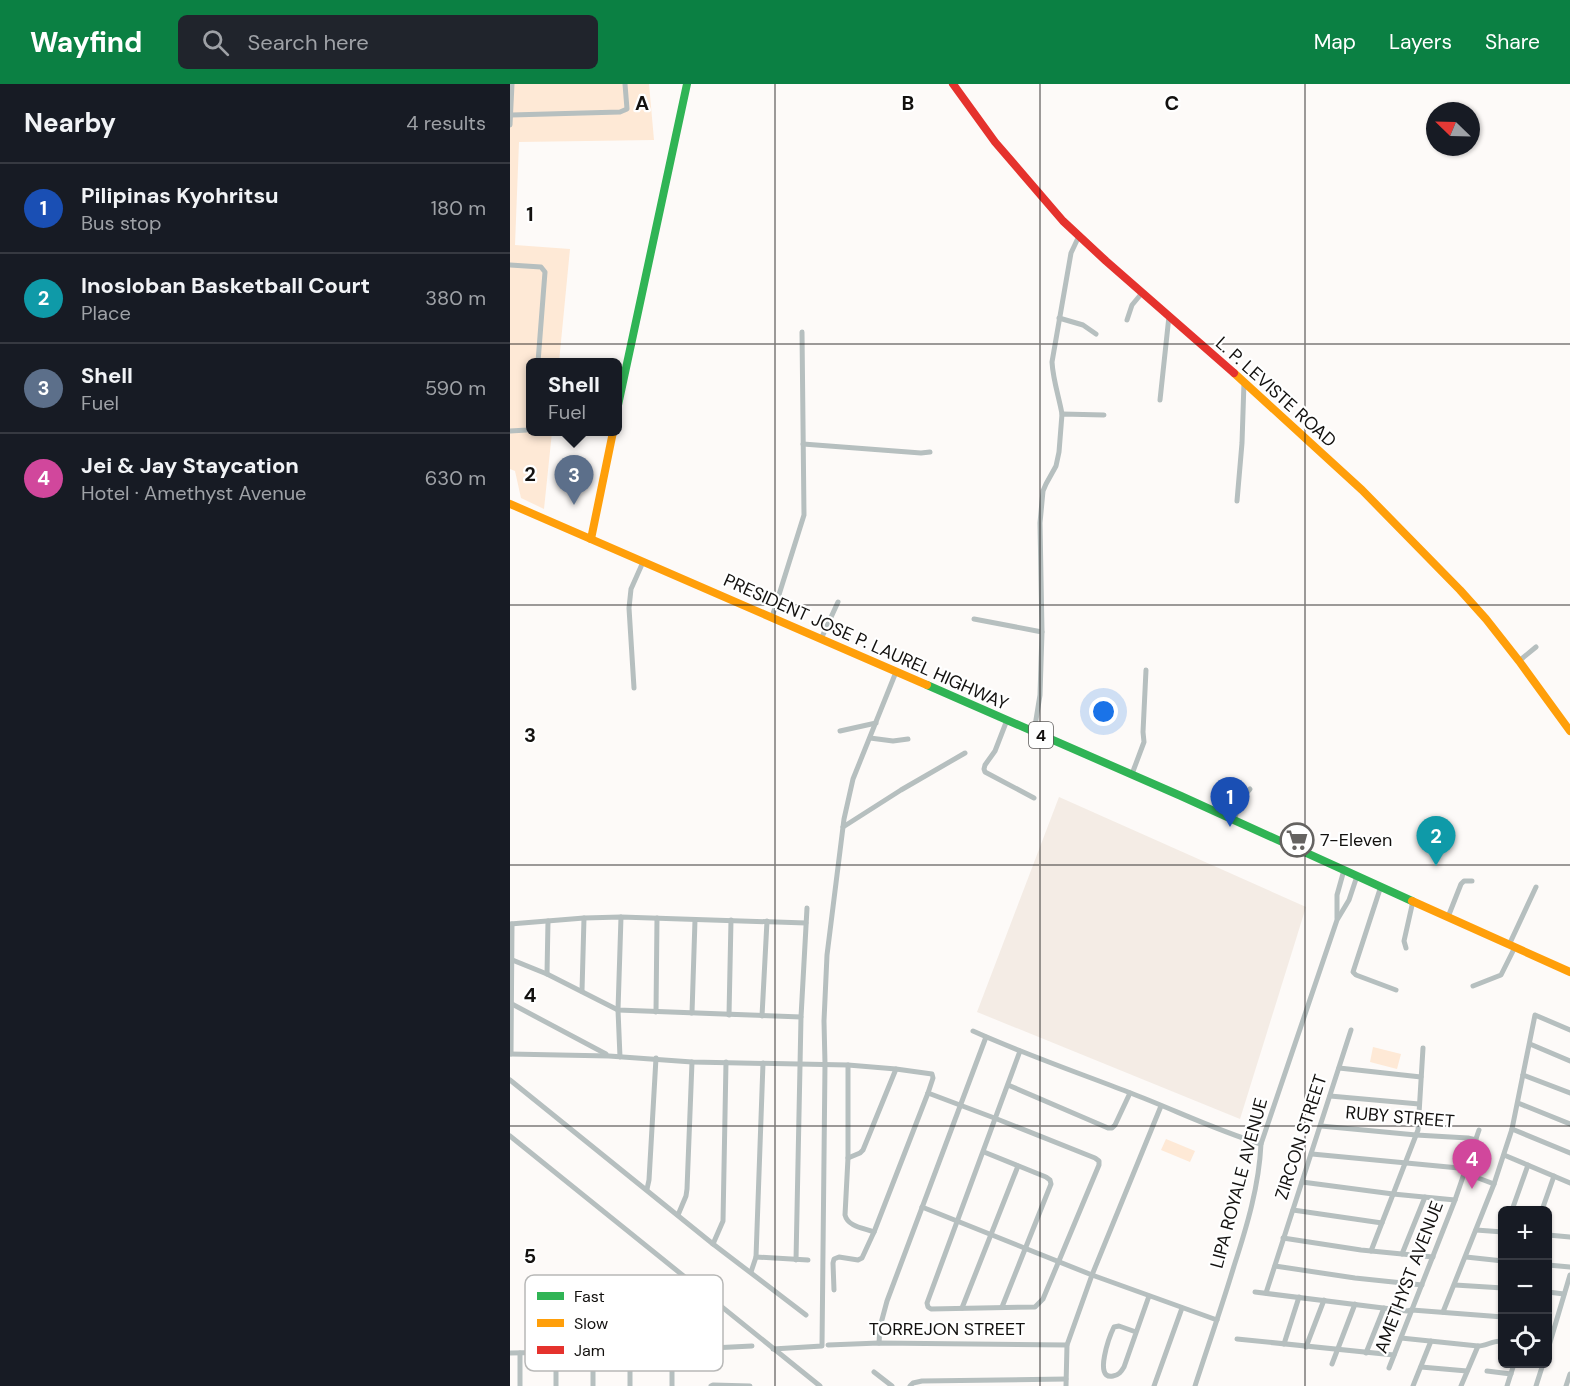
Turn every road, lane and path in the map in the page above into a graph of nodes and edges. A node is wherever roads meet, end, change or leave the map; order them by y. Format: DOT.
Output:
graph roads {
  1 [pos="512,84"];
  2 [pos="625,84"];
  3 [pos="687,84"];
  4 [pos="952,84"];
  5 [pos="511,115"];
  6 [pos="510,125"];
  7 [pos="1078,236"];
  8 [pos="510,265"];
  9 [pos="1142,292"];
  10 [pos="1169,316"];
  11 [pos="1059,318"];
  12 [pos="1127,320"];
  13 [pos="802,332"];
  14 [pos="1096,334"];
  15 [pos="538,358"];
  16 [pos="1244,381"];
  17 [pos="622,391"];
  18 [pos="1160,400"];
  19 [pos="1062,414"];
  20 [pos="1104,415"];
  21 [pos="526,430"];
  22 [pos="510,431"];
  23 [pos="612,436"];
  24 [pos="803,444"];
  25 [pos="930,452"];
  26 [pos="1237,501"];
  27 [pos="511,502"];
  28 [pos="591,539"];
  29 [pos="643,562"];
  30 [pos="838,602"];
  31 [pos="772,617"];
  32 [pos="974,619"];
  33 [pos="1042,632"];
  34 [pos="821,639"];
  35 [pos="1536,647"];
  36 [pos="1519,661"];
  37 [pos="1146,670"];
  38 [pos="896,672"];
  39 [pos="634,688"];
  40 [pos="1007,720"];
  41 [pos="876,723"];
  42 [pos="840,731"];
  43 [pos="1570,731"];
  44 [pos="1034,732"];
  45 [pos="870,738"];
  46 [pos="908,739"];
  47 [pos="965,753"];
  48 [pos="1132,774"];
  49 [pos="1250,789"];
  50 [pos="1034,798"];
  51 [pos="1234,819"];
  52 [pos="843,826"];
  53 [pos="1344,870"];
  54 [pos="1357,876"];
  55 [pos="1472,881"];
  56 [pos="1381,886"];
  57 [pos="1536,887"];
  58 [pos="1413,901"];
  59 [pos="807,908"];
  60 [pos="621,917"];
  61 [pos="1448,917"];
  62 [pos="584,918"];
  63 [pos="657,918"];
  64 [pos="695,920"];
  65 [pos="732,920"];
  66 [pos="1337,920"];
  67 [pos="548,921"];
  68 [pos="767,921"];
  69 [pos="806,923"];
  70 [pos="511,924"];
  71 [pos="1512,946"];
  72 [pos="1406,948"];
  73 [pos="511,959"];
  74 [pos="1570,972"];
  75 [pos="547,974"];
  76 [pos="1473,986"];
  77 [pos="1396,990"];
  78 [pos="582,991"];
  79 [pos="511,1003"];
  80 [pos="618,1010"];
  81 [pos="656,1012"];
  82 [pos="692,1013"];
  83 [pos="729,1015"];
  84 [pos="762,1016"];
  85 [pos="801,1017"];
  86 [pos="1351,1030"];
  87 [pos="1570,1030"];
  88 [pos="973,1031"];
  89 [pos="986,1037"];
  90 [pos="1530,1044"];
  91 [pos="1423,1048"];
  92 [pos="1020,1051"];
  93 [pos="511,1054"];
  94 [pos="609,1056"];
  95 [pos="620,1057"];
  96 [pos="657,1058"];
  97 [pos="1570,1061"];
  98 [pos="692,1062"];
  99 [pos="726,1062"];
  100 [pos="763,1063"];
  101 [pos="800,1063"];
  102 [pos="825,1064"];
  103 [pos="848,1065"];
  104 [pos="1339,1068"];
  105 [pos="896,1069"];
  106 [pos="1524,1075"];
  107 [pos="1421,1077"];
  108 [pos="510,1080"];
  109 [pos="1008,1085"];
  110 [pos="928,1093"];
  111 [pos="1130,1093"];
  112 [pos="1570,1093"];
  113 [pos="1330,1096"];
  114 [pos="1518,1103"];
  115 [pos="1419,1104"];
  116 [pos="961,1105"];
  117 [pos="1161,1106"];
  118 [pos="997,1119"];
  119 [pos="1570,1124"];
  120 [pos="1321,1126"];
  121 [pos="1512,1129"];
  122 [pos="1479,1130"];
  123 [pos="1416,1135"];
  124 [pos="510,1136"];
  125 [pos="1476,1140"];
  126 [pos="1261,1144"];
  127 [pos="984,1152"];
  128 [pos="1570,1153"];
  129 [pos="1312,1154"];
  130 [pos="1504,1155"];
  131 [pos="848,1158"];
  132 [pos="1406,1164"];
  133 [pos="1528,1165"];
  134 [pos="1017,1166"];
  135 [pos="1465,1172"];
  136 [pos="1554,1176"];
  137 [pos="1302,1182"];
  138 [pos="1570,1183"];
  139 [pos="1494,1184"];
  140 [pos="647,1189"];
  141 [pos="1393,1194"];
  142 [pos="1425,1197"];
  143 [pos="1455,1200"];
  144 [pos="1513,1206"];
  145 [pos="1543,1206"];
  146 [pos="922,1207"];
  147 [pos="1293,1210"];
  148 [pos="678,1215"];
  149 [pos="958,1221"];
  150 [pos="1382,1222"];
  151 [pos="1476,1230"];
  152 [pos="874,1232"];
  153 [pos="1498,1232"];
  154 [pos="990,1233"];
  155 [pos="1552,1235"];
  156 [pos="1570,1236"];
  157 [pos="1283,1238"];
  158 [pos="713,1244"];
  159 [pos="1026,1248"];
  160 [pos="1371,1251"];
  161 [pos="1402,1254"];
  162 [pos="756,1257"];
  163 [pos="1433,1257"];
  164 [pos="1466,1257"];
  165 [pos="796,1260"];
  166 [pos="808,1260"];
  167 [pos="1498,1260"];
  168 [pos="1059,1262"];
  169 [pos="1552,1265"];
  170 [pos="1275,1266"];
  171 [pos="1570,1267"];
  172 [pos="751,1272"];
  173 [pos="682,1275"];
  174 [pos="1092,1275"];
  175 [pos="1570,1275"];
  176 [pos="1422,1285"];
  177 [pos="1455,1285"];
  178 [pos="1498,1288"];
  179 [pos="834,1290"];
  180 [pos="1256,1292"];
  181 [pos="1552,1292"];
  182 [pos="1266,1293"];
  183 [pos="1564,1294"];
  184 [pos="1149,1296"];
  185 [pos="1299,1297"];
  186 [pos="1324,1300"];
  187 [pos="1355,1304"];
  188 [pos="1002,1307"];
  189 [pos="723,1308"];
  190 [pos="962,1308"];
  191 [pos="1182,1308"];
  192 [pos="1384,1308"];
  193 [pos="1412,1310"];
  194 [pos="1443,1312"];
  195 [pos="806,1315"];
  196 [pos="1498,1317"];
  197 [pos="1217,1320"];
  198 [pos="1552,1320"];
  199 [pos="1556,1321"];
  200 [pos="1136,1332"];
  201 [pos="1552,1335"];
  202 [pos="1401,1338"];
  203 [pos="1237,1339"];
  204 [pos="1431,1341"];
  205 [pos="1498,1341"];
  206 [pos="879,1343"];
  207 [pos="1284,1344"];
  208 [pos="825,1345"];
  209 [pos="1067,1345"];
  210 [pos="752,1346"];
  211 [pos="1478,1346"];
  212 [pos="723,1347"];
  213 [pos="1306,1347"];
  214 [pos="772,1348"];
  215 [pos="1337,1350"];
  216 [pos="510,1353"];
  217 [pos="520,1353"];
  218 [pos="525,1353"];
  219 [pos="1366,1353"];
  220 [pos="1394,1355"];
  221 [pos="1332,1364"];
  222 [pos="1421,1366"];
  223 [pos="1389,1368"];
  224 [pos="1513,1368"];
  225 [pos="1542,1368"];
  226 [pos="1467,1371"];
  227 [pos="1487,1371"];
  228 [pos="874,1372"];
  229 [pos="1511,1374"];
  230 [pos="1570,1374"];
  231 [pos="1066,1383"];
  232 [pos="520,1386"];
  233 [pos="711,1386"];
  234 [pos="750,1386"];
  235 [pos="820,1386"];
  236 [pos="892,1386"];
  237 [pos="910,1386"];
  238 [pos="1154,1386"];
  239 [pos="1195,1386"];
  240 [pos="1413,1386"];
  241 [pos="1461,1386"];
  242 [pos="1507,1386"];
  243 [pos="1536,1386"];
  244 [pos="1566,1386"];
  1 -- 5 [label="street"];
  2 -- 5 [label="street"];
  3 -- 17 [label="main road"];
  4 -- 7 [label="main road, L. P. LEVISTE ROAD"];
  5 -- 6 [label="street"];
  7 -- 9 [label="main road, L. P. LEVISTE ROAD"];
  7 -- 11 [label="street"];
  8 -- 15 [label="street"];
  9 -- 10 [label="main road, L. P. LEVISTE ROAD"];
  9 -- 12 [label="street"];
  10 -- 16 [label="main road, L. P. LEVISTE ROAD"];
  10 -- 18 [label="street"];
  11 -- 14 [label="street"];
  11 -- 19 [label="street"];
  13 -- 24 [label="street"];
  16 -- 26 [label="street"];
  16 -- 36 [label="main road, L. P. LEVISTE ROAD"];
  19 -- 20 [label="street"];
  19 -- 33 [label="street"];
  21 -- 22 [label="street"];
  23 -- 28 [label="main road"];
  24 -- 25 [label="street"];
  24 -- 31 [label="street"];
  27 -- 28 [label="main road, PRESIDENT JOSE P. LAUREL HIGHWAY / 4"];
  28 -- 29 [label="main road, PRESIDENT JOSE P. LAUREL HIGHWAY / 4"];
  29 -- 31 [label="main road, PRESIDENT JOSE P. LAUREL HIGHWAY / 4"];
  29 -- 39 [label="street"];
  30 -- 34 [label="street"];
  31 -- 34 [label="main road, PRESIDENT JOSE P. LAUREL HIGHWAY / 4"];
  32 -- 33 [label="street"];
  33 -- 44 [label="street"];
  34 -- 38 [label="main road, PRESIDENT JOSE P. LAUREL HIGHWAY / 4"];
  35 -- 36 [label="street"];
  36 -- 43 [label="main road, L. P. LEVISTE ROAD"];
  37 -- 48 [label="street"];
  38 -- 40 [label="main road, PRESIDENT JOSE P. LAUREL HIGHWAY / 4"];
  38 -- 41 [label="street"];
  40 -- 44 [label="main road, PRESIDENT JOSE P. LAUREL HIGHWAY / 4"];
  40 -- 50 [label="street"];
  41 -- 42 [label="street"];
  41 -- 45 [label="street"];
  44 -- 48 [label="main road, PRESIDENT JOSE P. LAUREL HIGHWAY / 4"];
  45 -- 46 [label="street"];
  45 -- 52 [label="street"];
  47 -- 52 [label="street"];
  48 -- 51 [label="main road, PRESIDENT JOSE P. LAUREL HIGHWAY / 4"];
  49 -- 51 [label="street"];
  51 -- 53 [label="main road, PRESIDENT JOSE P. LAUREL HIGHWAY / 4"];
  52 -- 102 [label="street"];
  53 -- 54 [label="main road, PRESIDENT JOSE P. LAUREL HIGHWAY / 4"];
  53 -- 66 [label="street, LIPA ROYALE AVENUE"];
  54 -- 56 [label="main road, PRESIDENT JOSE P. LAUREL HIGHWAY / 4"];
  54 -- 66 [label="street, LIPA ROYALE AVENUE"];
  55 -- 61 [label="street"];
  56 -- 58 [label="main road, PRESIDENT JOSE P. LAUREL HIGHWAY / 4"];
  56 -- 77 [label="street"];
  57 -- 71 [label="street"];
  58 -- 61 [label="main road, PRESIDENT JOSE P. LAUREL HIGHWAY / 4"];
  58 -- 72 [label="street"];
  59 -- 69 [label="street"];
  60 -- 62 [label="street"];
  60 -- 63 [label="street"];
  60 -- 80 [label="street"];
  61 -- 71 [label="main road, PRESIDENT JOSE P. LAUREL HIGHWAY / 4"];
  62 -- 67 [label="street"];
  62 -- 78 [label="street"];
  63 -- 64 [label="street"];
  63 -- 81 [label="street"];
  64 -- 65 [label="street"];
  64 -- 82 [label="street"];
  65 -- 68 [label="street"];
  65 -- 83 [label="street"];
  66 -- 126 [label="street, LIPA ROYALE AVENUE"];
  67 -- 70 [label="street"];
  67 -- 75 [label="street"];
  68 -- 69 [label="street"];
  68 -- 84 [label="street"];
  69 -- 85 [label="street"];
  70 -- 73 [label="street"];
  71 -- 74 [label="main road, PRESIDENT JOSE P. LAUREL HIGHWAY / 4"];
  71 -- 76 [label="street"];
  73 -- 75 [label="street"];
  73 -- 79 [label="street"];
  75 -- 78 [label="street"];
  78 -- 80 [label="street"];
  79 -- 93 [label="street"];
  79 -- 94 [label="street"];
  80 -- 81 [label="street"];
  80 -- 95 [label="street"];
  81 -- 82 [label="street"];
  82 -- 83 [label="street"];
  83 -- 84 [label="street"];
  84 -- 85 [label="street"];
  85 -- 101 [label="street"];
  86 -- 104 [label="street, ZIRCON STREET"];
  87 -- 90 [label="street"];
  88 -- 89 [label="street"];
  89 -- 92 [label="street"];
  89 -- 116 [label="street"];
  90 -- 97 [label="street"];
  90 -- 106 [label="street"];
  91 -- 107 [label="street"];
  92 -- 109 [label="street"];
  92 -- 111 [label="street"];
  93 -- 94 [label="street"];
  94 -- 95 [label="street"];
  95 -- 96 [label="street"];
  96 -- 98 [label="street"];
  96 -- 140 [label="street"];
  98 -- 99 [label="street"];
  98 -- 148 [label="street"];
  99 -- 100 [label="street"];
  99 -- 158 [label="street"];
  100 -- 101 [label="street"];
  100 -- 162 [label="street"];
  101 -- 102 [label="street"];
  101 -- 165 [label="street"];
  102 -- 103 [label="street"];
  102 -- 208 [label="street"];
  103 -- 105 [label="street"];
  103 -- 131 [label="street"];
  104 -- 107 [label="street"];
  104 -- 113 [label="street, ZIRCON STREET"];
  105 -- 110 [label="street"];
  105 -- 131 [label="street"];
  106 -- 112 [label="street"];
  106 -- 114 [label="street"];
  107 -- 115 [label="street"];
  108 -- 140 [label="street"];
  109 -- 111 [label="street"];
  109 -- 118 [label="street"];
  110 -- 116 [label="street"];
  110 -- 152 [label="street"];
  111 -- 117 [label="street"];
  113 -- 115 [label="street"];
  113 -- 120 [label="street, ZIRCON STREET"];
  114 -- 119 [label="street"];
  114 -- 121 [label="street"];
  115 -- 123 [label="street"];
  116 -- 118 [label="street"];
  116 -- 146 [label="street"];
  117 -- 126 [label="street"];
  117 -- 174 [label="street"];
  118 -- 127 [label="street"];
  118 -- 168 [label="street"];
  120 -- 123 [label="street, RUBY STREET"];
  120 -- 129 [label="street, ZIRCON STREET"];
  121 -- 128 [label="street"];
  121 -- 130 [label="street"];
  122 -- 125 [label="street, AMETHYST AVENUE"];
  123 -- 125 [label="street, RUBY STREET"];
  123 -- 132 [label="street"];
  124 -- 173 [label="street"];
  125 -- 135 [label="street, AMETHYST AVENUE"];
  126 -- 197 [label="street, LIPA ROYALE AVENUE"];
  127 -- 134 [label="street"];
  127 -- 149 [label="street"];
  129 -- 132 [label="street"];
  129 -- 137 [label="street, ZIRCON STREET"];
  130 -- 133 [label="street"];
  130 -- 139 [label="street"];
  131 -- 152 [label="street"];
  132 -- 135 [label="street"];
  132 -- 141 [label="street"];
  133 -- 136 [label="street"];
  133 -- 144 [label="street"];
  134 -- 154 [label="street"];
  134 -- 159 [label="street"];
  135 -- 139 [label="street"];
  135 -- 143 [label="street, AMETHYST AVENUE"];
  136 -- 138 [label="street"];
  136 -- 145 [label="street"];
  137 -- 141 [label="street"];
  137 -- 147 [label="street, ZIRCON STREET"];
  139 -- 151 [label="street"];
  140 -- 148 [label="street"];
  141 -- 142 [label="street"];
  141 -- 150 [label="street"];
  142 -- 143 [label="street"];
  142 -- 161 [label="street"];
  143 -- 163 [label="street, AMETHYST AVENUE"];
  146 -- 149 [label="street"];
  146 -- 206 [label="street"];
  147 -- 150 [label="street"];
  147 -- 157 [label="street, ZIRCON STREET"];
  148 -- 158 [label="street"];
  149 -- 154 [label="street"];
  149 -- 190 [label="street"];
  150 -- 160 [label="street"];
  151 -- 153 [label="street"];
  151 -- 164 [label="street"];
  152 -- 179 [label="street"];
  154 -- 159 [label="street"];
  154 -- 190 [label="street"];
  155 -- 156 [label="street"];
  157 -- 160 [label="street"];
  157 -- 170 [label="street, ZIRCON STREET"];
  158 -- 172 [label="street"];
  159 -- 168 [label="street"];
  159 -- 188 [label="street"];
  160 -- 161 [label="street"];
  161 -- 163 [label="street"];
  162 -- 165 [label="street"];
  162 -- 172 [label="street"];
  163 -- 176 [label="street, AMETHYST AVENUE"];
  164 -- 167 [label="street"];
  164 -- 177 [label="street"];
  165 -- 166 [label="street"];
  168 -- 174 [label="street"];
  168 -- 188 [label="street"];
  169 -- 171 [label="street"];
  170 -- 176 [label="street"];
  170 -- 182 [label="street, ZIRCON STREET"];
  172 -- 195 [label="street"];
  174 -- 184 [label="street"];
  174 -- 209 [label="street"];
  175 -- 183 [label="street"];
  176 -- 193 [label="street, AMETHYST AVENUE"];
  177 -- 178 [label="street"];
  177 -- 194 [label="street"];
  180 -- 182 [label="street"];
  181 -- 183 [label="street"];
  182 -- 185 [label="street"];
  183 -- 199 [label="street"];
  184 -- 191 [label="street"];
  184 -- 200 [label="street"];
  185 -- 186 [label="street"];
  185 -- 207 [label="street"];
  186 -- 187 [label="street"];
  186 -- 213 [label="street"];
  187 -- 192 [label="street"];
  187 -- 215 [label="street"];
  188 -- 190 [label="street"];
  189 -- 214 [label="street"];
  191 -- 197 [label="street"];
  191 -- 238 [label="street"];
  192 -- 193 [label="street"];
  192 -- 219 [label="street"];
  193 -- 194 [label="street"];
  193 -- 202 [label="street, AMETHYST AVENUE"];
  194 -- 196 [label="street"];
  197 -- 239 [label="street, LIPA ROYALE AVENUE"];
  198 -- 199 [label="street"];
  199 -- 201 [label="street"];
  200 -- 200 [label="street"];
  202 -- 204 [label="street"];
  202 -- 220 [label="street, AMETHYST AVENUE"];
  203 -- 207 [label="street"];
  204 -- 211 [label="street"];
  204 -- 222 [label="street"];
  205 -- 211 [label="street"];
  206 -- 208 [label="street, TORREJON STREET"];
  206 -- 209 [label="street, TORREJON STREET"];
  207 -- 213 [label="street"];
  208 -- 214 [label="street, TORREJON STREET"];
  209 -- 231 [label="street"];
  210 -- 212 [label="street"];
  211 -- 226 [label="street"];
  213 -- 215 [label="street"];
  214 -- 235 [label="street"];
  215 -- 219 [label="street"];
  215 -- 221 [label="street"];
  216 -- 217 [label="street"];
  217 -- 218 [label="street"];
  217 -- 232 [label="street"];
  219 -- 220 [label="street"];
  220 -- 223 [label="street, AMETHYST AVENUE"];
  222 -- 226 [label="street"];
  222 -- 240 [label="street"];
  224 -- 229 [label="street"];
  225 -- 243 [label="street"];
  226 -- 241 [label="street"];
  227 -- 229 [label="street"];
  228 -- 236 [label="street"];
  229 -- 242 [label="street"];
  230 -- 244 [label="street"];
  231 -- 237 [label="street"];
  233 -- 234 [label="street"];
}
